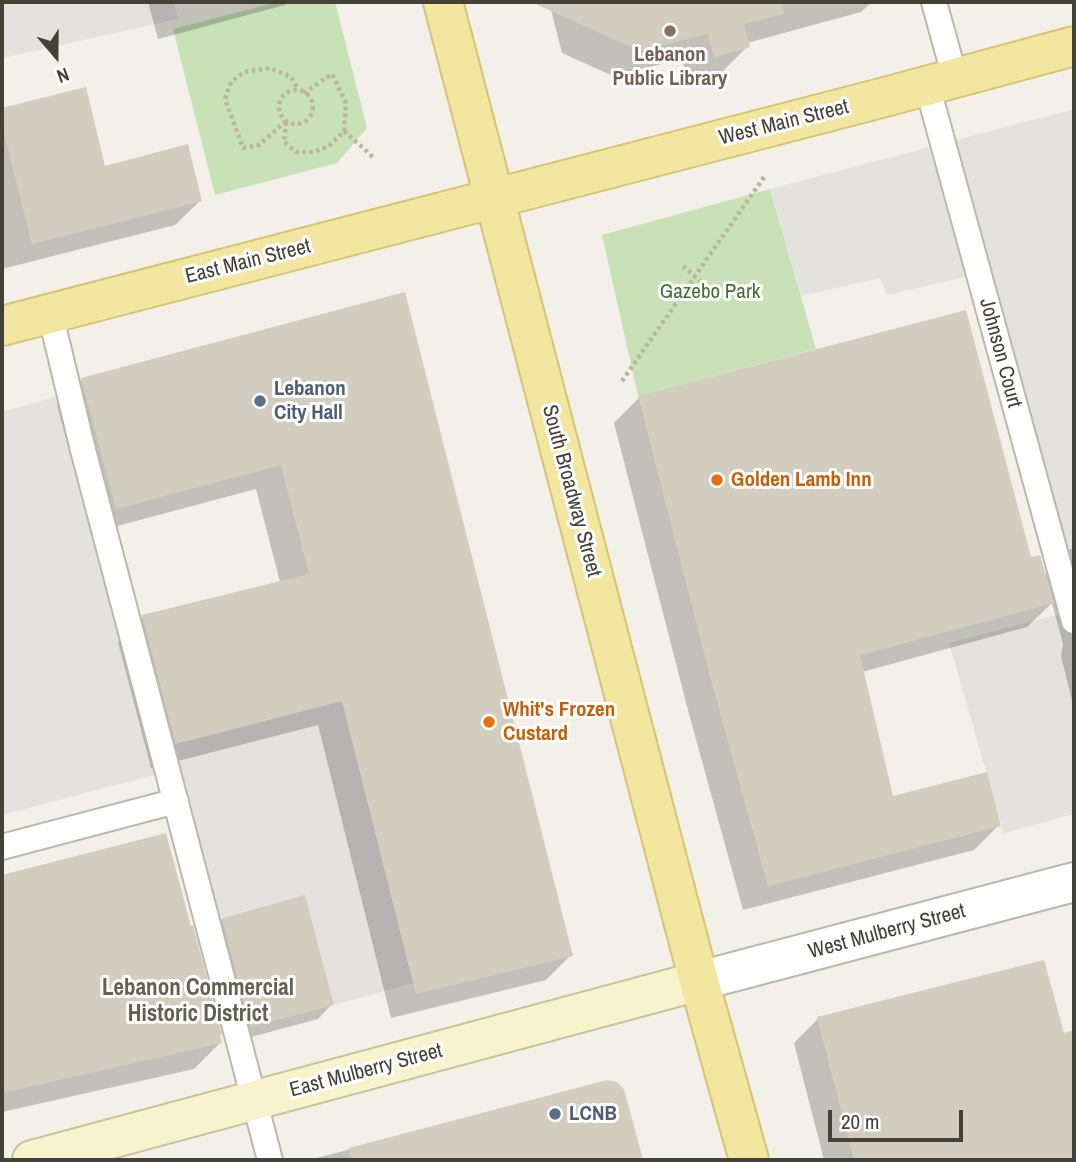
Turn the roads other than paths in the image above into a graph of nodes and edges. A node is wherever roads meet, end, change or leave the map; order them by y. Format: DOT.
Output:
graph roads {
  1 [pos="443,2"];
  2 [pos="934,2"];
  3 [pos="1074,46"];
  4 [pos="941,82"];
  5 [pos="494,199"];
  6 [pos="50,313"];
  7 [pos="2,326"];
  8 [pos="1074,621"];
  9 [pos="176,801"];
  10 [pos="2,847"];
  11 [pos="1074,882"];
  12 [pos="699,981"];
  13 [pos="254,1101"];
  14 [pos="32,1160"];
  15 [pos="270,1160"];
  16 [pos="749,1160"];
  1 -- 5 [label="main road, South Broadway Street"];
  2 -- 4 [label="lane, Johnson Court"];
  3 -- 4 [label="main road, West Main Street"];
  4 -- 5 [label="main road, West Main Street"];
  4 -- 8 [label="lane, Johnson Court"];
  5 -- 6 [label="main road, East Main Street"];
  5 -- 12 [label="main road, South Broadway Street"];
  6 -- 7 [label="main road, East Main Street"];
  6 -- 9 [label="lane"];
  9 -- 10 [label="lane"];
  9 -- 13 [label="lane"];
  11 -- 12 [label="street, West Mulberry Street"];
  12 -- 13 [label="street, East Mulberry Street"];
  12 -- 16 [label="main road, South Broadway Street"];
  13 -- 14 [label="street, East Mulberry Street"];
  13 -- 15 [label="lane"];
}
